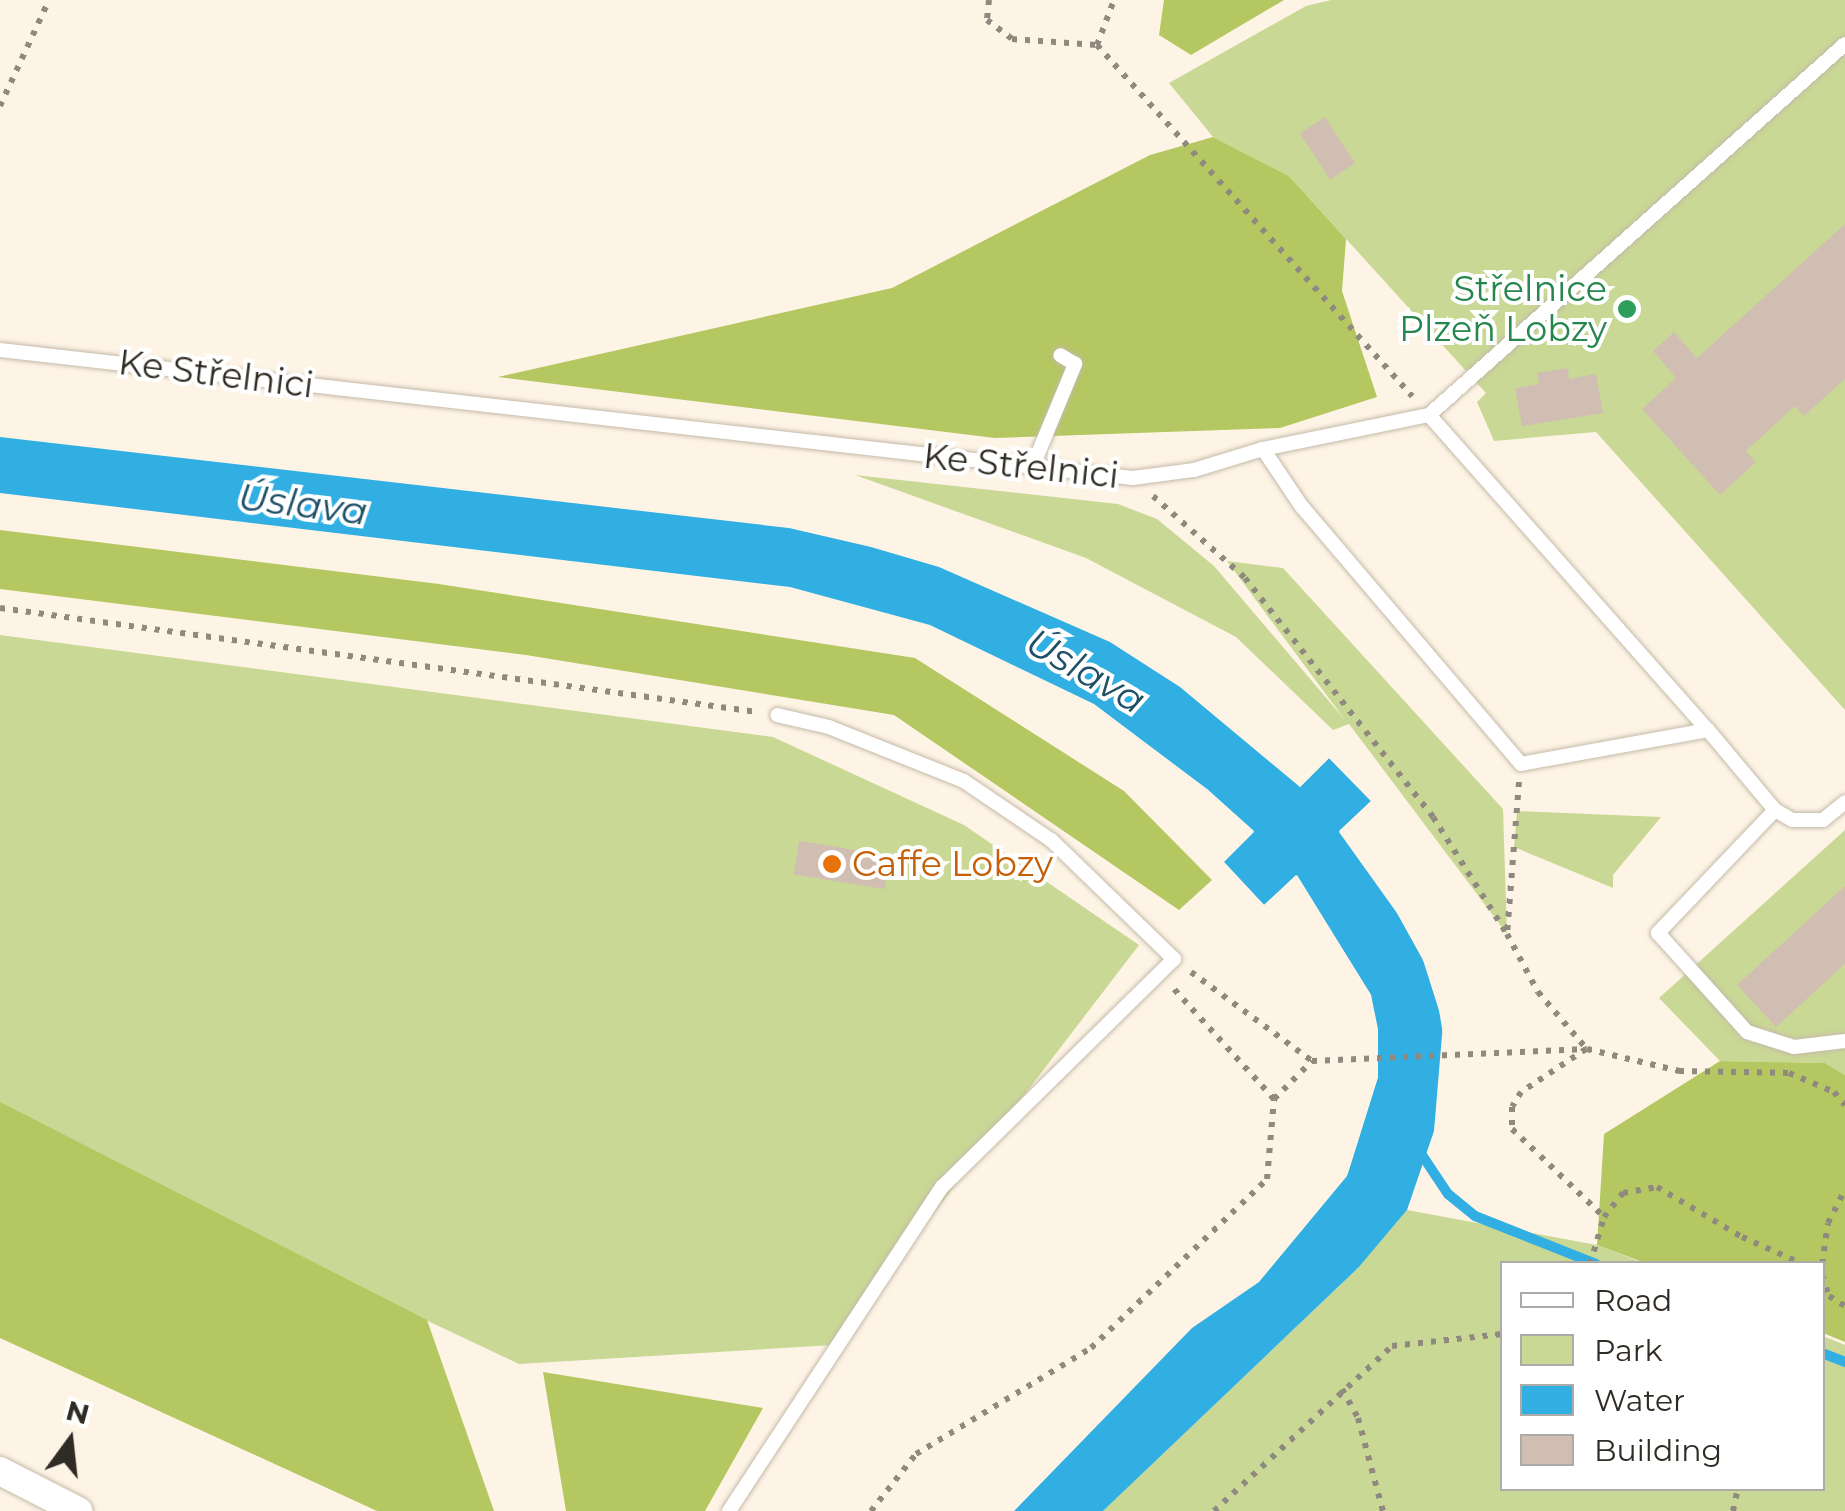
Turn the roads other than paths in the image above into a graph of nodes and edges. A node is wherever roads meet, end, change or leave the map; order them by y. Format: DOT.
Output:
graph roads {
  1 [pos="1845,44"];
  2 [pos="0,350"];
  3 [pos="1060,355"];
  4 [pos="1429,415"];
  5 [pos="1264,449"];
  6 [pos="1032,468"];
  7 [pos="777,715"];
  8 [pos="1708,730"];
  9 [pos="1845,802"];
  10 [pos="1775,810"];
  11 [pos="1845,1041"];
  12 [pos="0,1471"];
  13 [pos="43,1504"];
  14 [pos="78,1511"];
  15 [pos="728,1511"];
  1 -- 4 [label="lane"];
  2 -- 6 [label="lane, Ke Střelnici"];
  3 -- 6 [label="lane"];
  4 -- 5 [label="lane, Ke Střelnici"];
  4 -- 8 [label="lane"];
  5 -- 6 [label="lane, Ke Střelnici"];
  5 -- 8 [label="lane"];
  7 -- 15 [label="lane"];
  8 -- 10 [label="lane"];
  9 -- 10 [label="lane"];
  10 -- 11 [label="lane"];
  12 -- 13 [label="street"];
  13 -- 14 [label="street"];
}
